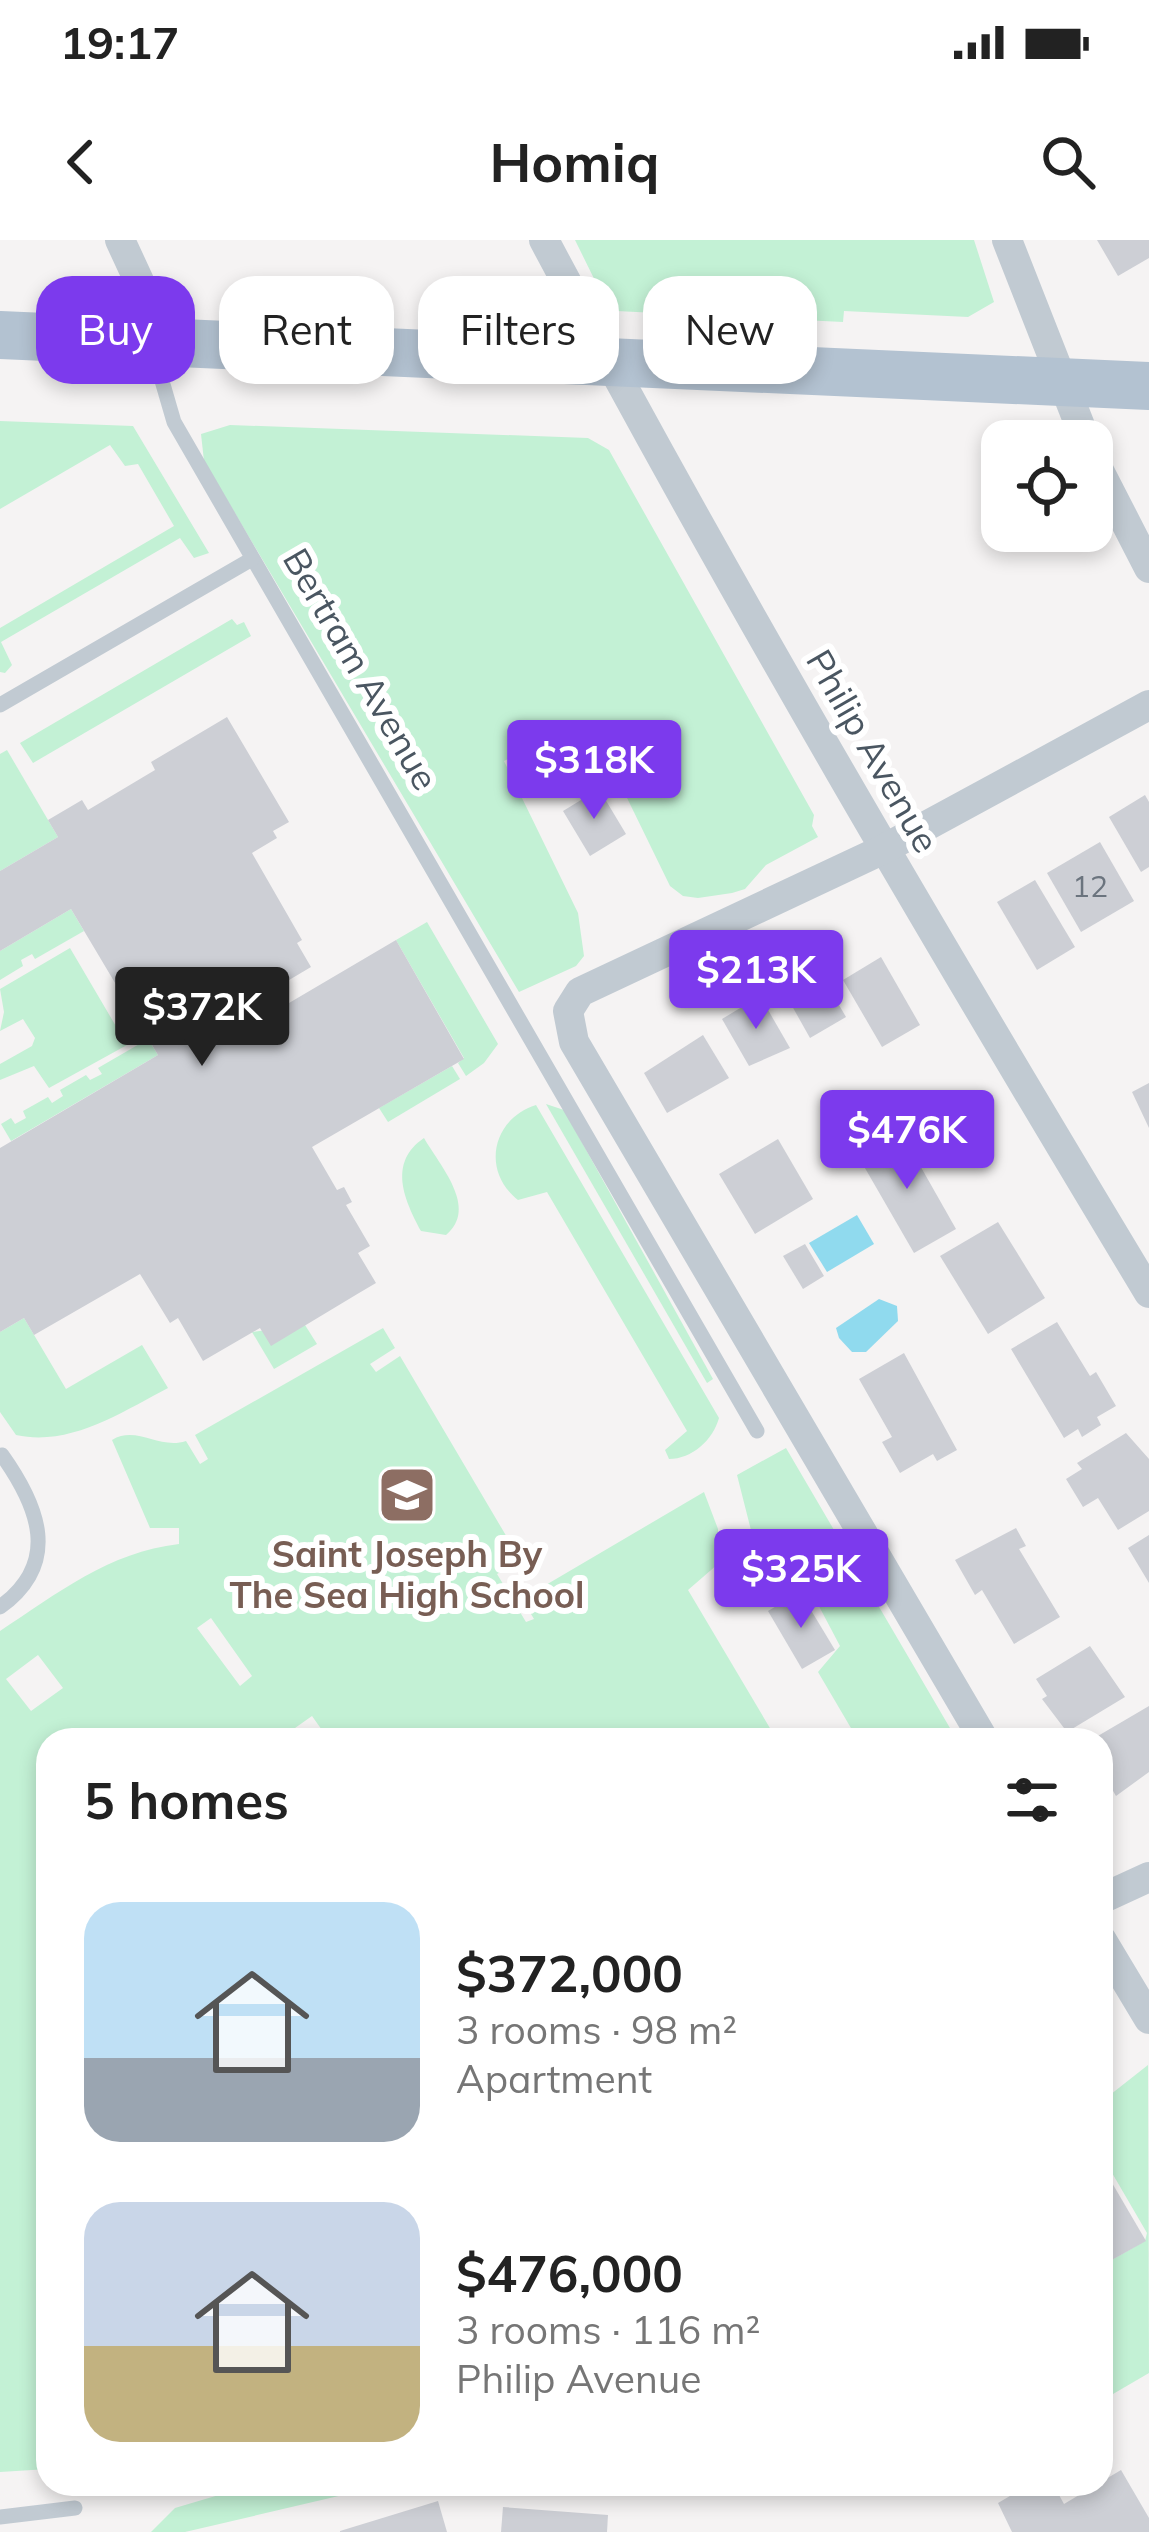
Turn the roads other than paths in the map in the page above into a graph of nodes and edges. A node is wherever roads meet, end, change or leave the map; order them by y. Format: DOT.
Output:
graph roads {
  1 [pos="120,240"];
  2 [pos="544,240"];
  3 [pos="1006,240"];
  4 [pos="138,276"];
  5 [pos="563,276"];
  6 [pos="0,335"];
  7 [pos="36,336"];
  8 [pos="195,343"];
  9 [pos="418,353"];
  10 [pos="619,362"];
  11 [pos="619,382"];
  12 [pos="1065,382"];
  13 [pos="163,384"];
  14 [pos="1149,386"];
  15 [pos="1079,420"];
  16 [pos="1113,498"];
  17 [pos="252,559"];
  18 [pos="1149,568"];
  19 [pos="0,705"];
  20 [pos="1149,705"];
  21 [pos="883,850"];
  22 [pos="1149,1293"];
  23 [pos="757,1431"];
  24 [pos="2,1454"];
  25 [pos="0,1606"];
  26 [pos="976,1728"];
  27 [pos="1149,1876"];
  28 [pos="1113,1893"];
  29 [pos="1113,1959"];
  30 [pos="1149,2019"];
  31 [pos="75,2508"];
  32 [pos="0,2517"];
  1 -- 4 [label="street, Bertram Avenue"];
  2 -- 5 [label="street, Philip Avenue"];
  3 -- 12 [label="street"];
  6 -- 7 [label="main road"];
  8 -- 9 [label="main road"];
  10 -- 12 [label="main road"];
  11 -- 21 [label="street, Philip Avenue"];
  12 -- 14 [label="main road"];
  12 -- 15 [label="street"];
  13 -- 17 [label="lane, Bertram Avenue"];
  16 -- 18 [label="street"];
  17 -- 19 [label="lane"];
  17 -- 23 [label="lane, Bertram Avenue"];
  20 -- 21 [label="street"];
  21 -- 22 [label="street, Philip Avenue"];
  21 -- 26 [label="street"];
  24 -- 25 [label="lane"];
  27 -- 28 [label="street"];
  29 -- 30 [label="street"];
  31 -- 32 [label="lane"];
}
